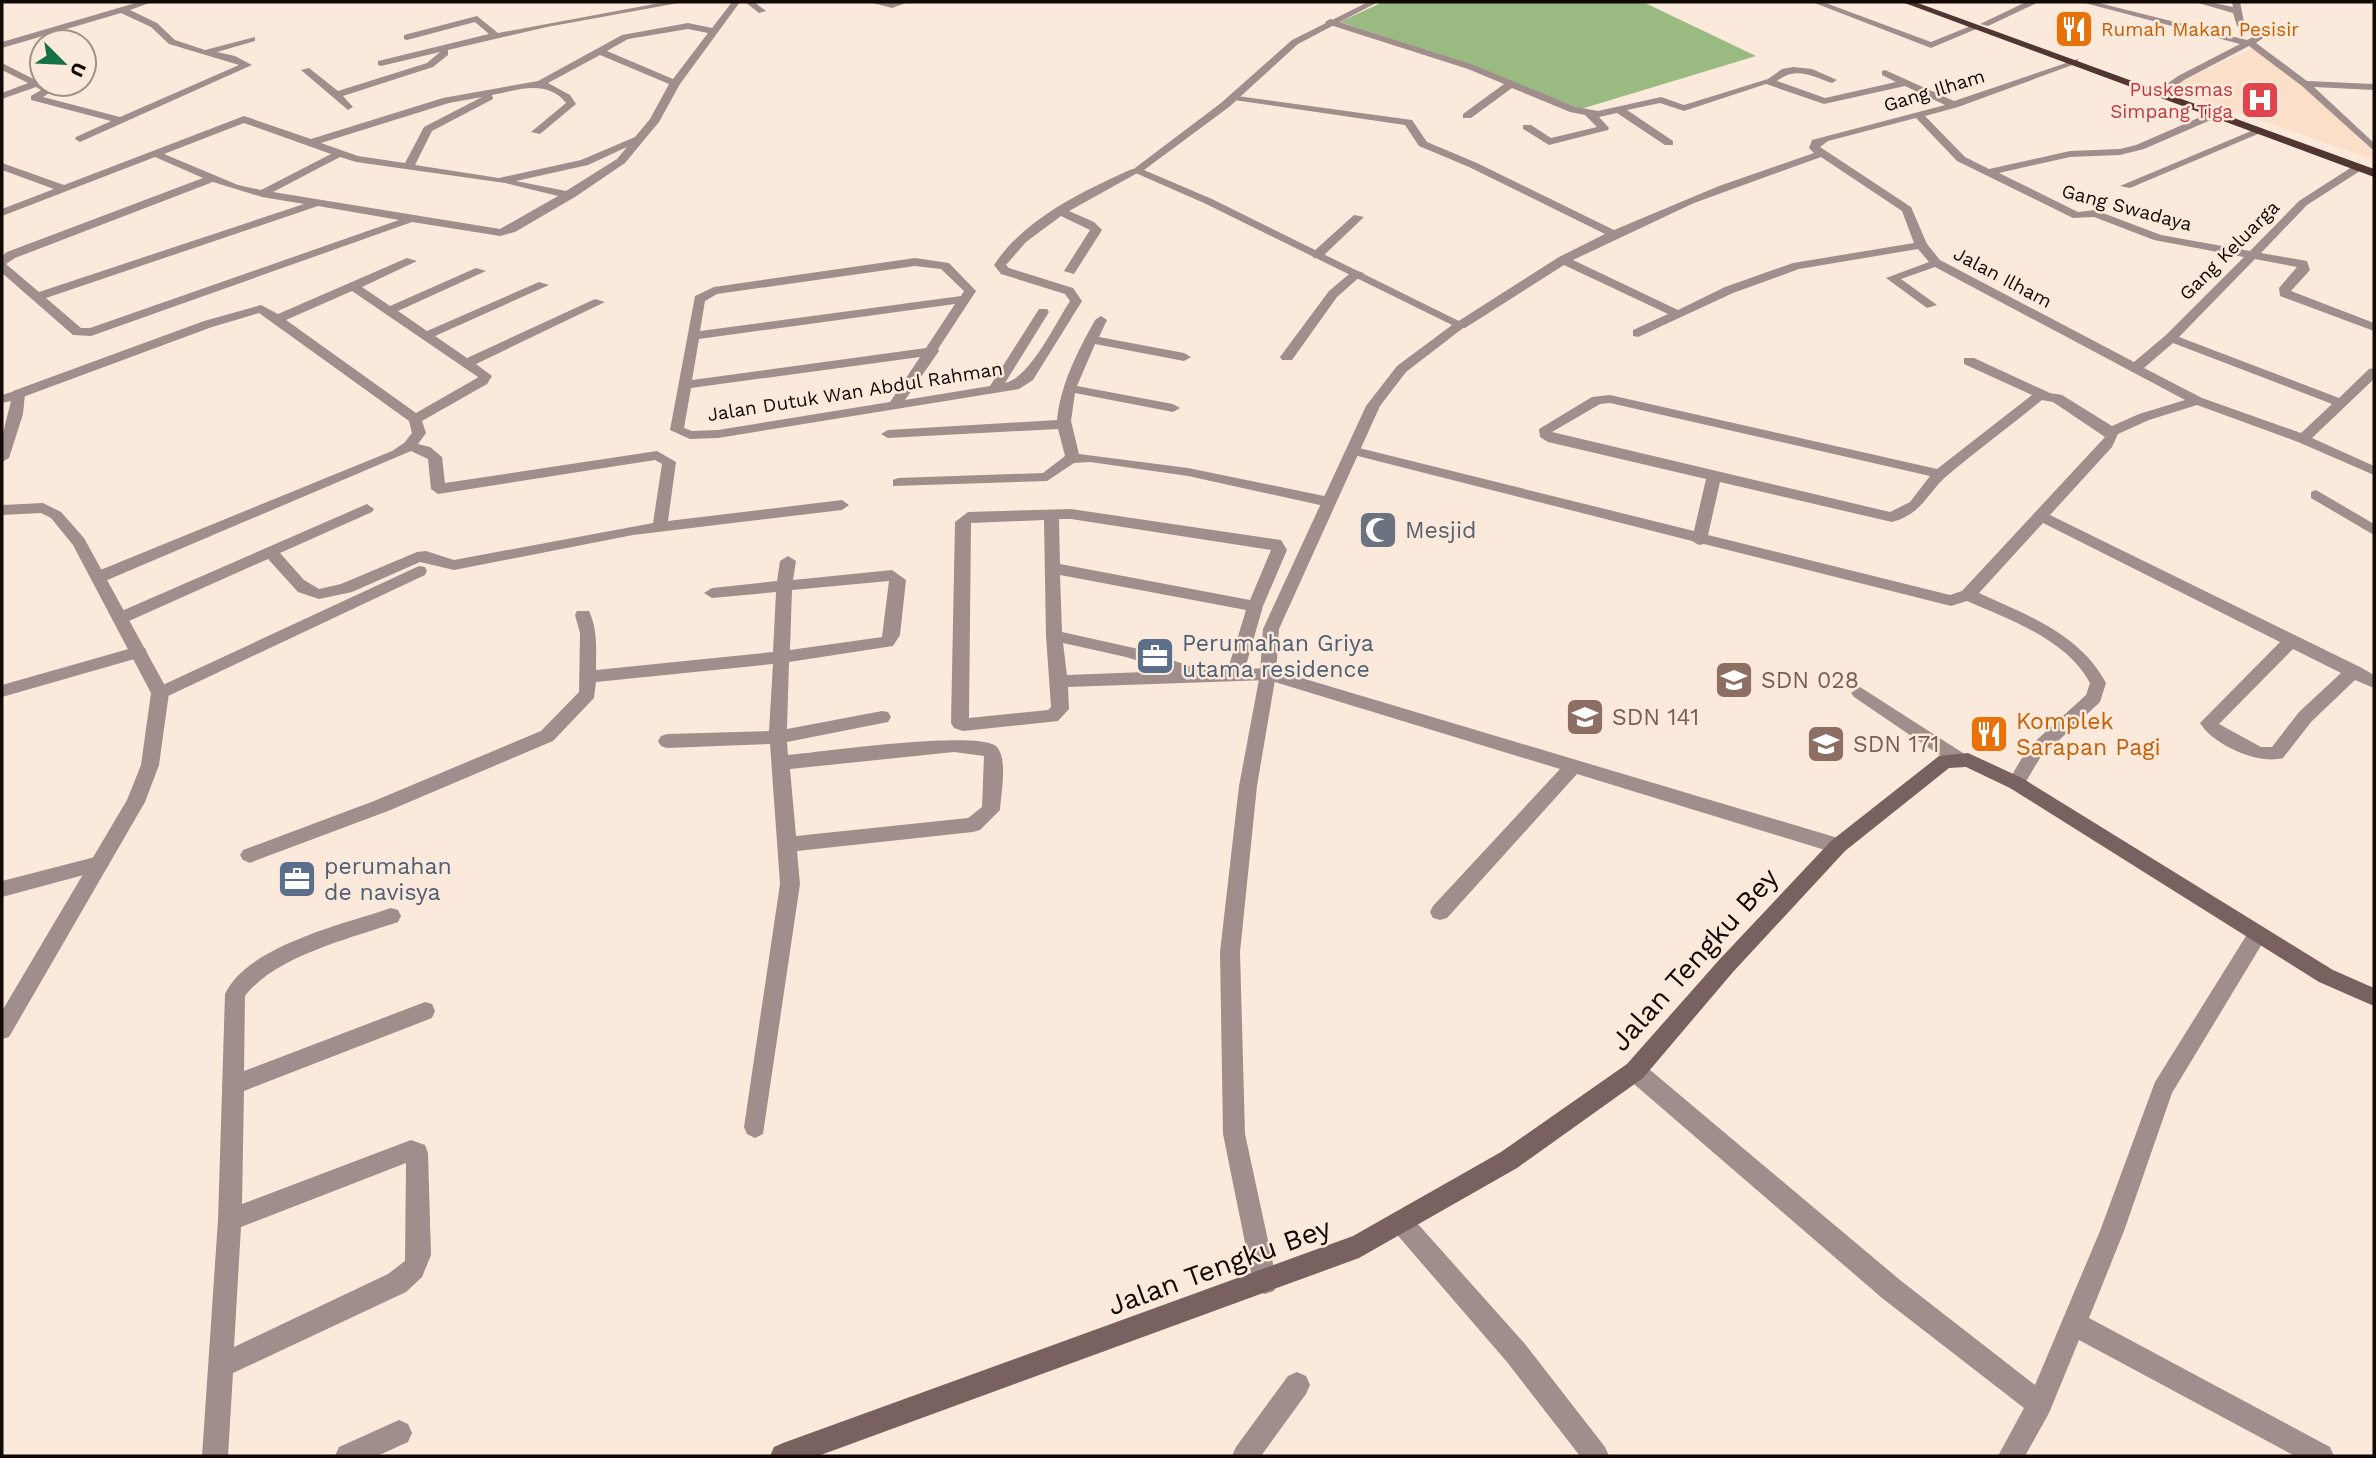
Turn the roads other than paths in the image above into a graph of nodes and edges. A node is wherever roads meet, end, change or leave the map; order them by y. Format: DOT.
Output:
graph roads {
  1 [pos="148,2"];
  2 [pos="680,2"];
  3 [pos="736,2"];
  4 [pos="749,2"];
  5 [pos="873,2"];
  6 [pos="905,2"];
  7 [pos="1374,2"];
  8 [pos="1816,2"];
  9 [pos="1907,2"];
  10 [pos="1922,2"];
  11 [pos="2035,2"];
  12 [pos="2085,2"];
  13 [pos="2199,2"];
  14 [pos="2237,6"];
  15 [pos="122,10"];
  16 [pos="762,11"];
  17 [pos="1330,22"];
  18 [pos="1981,26"];
  19 [pos="715,31"];
  20 [pos="495,35"];
  21 [pos="407,37"];
  22 [pos="252,39"];
  23 [pos="2252,44"];
  24 [pos="2,45"];
  25 [pos="442,48"];
  26 [pos="597,50"];
  27 [pos="205,53"];
  28 [pos="2075,61"];
  29 [pos="381,63"];
  30 [pos="2,66"];
  31 [pos="306,70"];
  32 [pos="1885,73"];
  33 [pos="1832,79"];
  34 [pos="28,80"];
  35 [pos="1771,81"];
  36 [pos="541,83"];
  37 [pos="676,83"];
  38 [pos="1512,83"];
  39 [pos="1905,83"];
  40 [pos="2305,84"];
  41 [pos="28,87"];
  42 [pos="2374,87"];
  43 [pos="2163,91"];
  44 [pos="498,92"];
  45 [pos="336,95"];
  46 [pos="2,96"];
  47 [pos="1234,97"];
  48 [pos="38,98"];
  49 [pos="1954,105"];
  50 [pos="348,107"];
  51 [pos="1620,110"];
  52 [pos="1589,114"];
  53 [pos="2216,114"];
  54 [pos="1467,116"];
  55 [pos="1918,116"];
  56 [pos="390,118"];
  57 [pos="122,121"];
  58 [pos="1527,127"];
  59 [pos="428,129"];
  60 [pos="2260,131"];
  61 [pos="536,132"];
  62 [pos="643,134"];
  63 [pos="79,139"];
  64 [pos="311,143"];
  65 [pos="1670,143"];
  66 [pos="2374,148"];
  67 [pos="156,154"];
  68 [pos="338,154"];
  69 [pos="1820,154"];
  70 [pos="2,166"];
  71 [pos="408,167"];
  72 [pos="2359,167"];
  73 [pos="2374,167"];
  74 [pos="1136,171"];
  75 [pos="1985,173"];
  76 [pos="2374,173"];
  77 [pos="213,178"];
  78 [pos="499,181"];
  79 [pos="2126,186"];
  80 [pos="65,189"];
  81 [pos="262,194"];
  82 [pos="571,195"];
  83 [pos="315,204"];
  84 [pos="1061,212"];
  85 [pos="2,213"];
  86 [pos="1358,217"];
  87 [pos="413,219"];
  88 [pos="1613,234"];
  89 [pos="1921,246"];
  90 [pos="2255,254"];
  91 [pos="1317,255"];
  92 [pos="1563,260"];
  93 [pos="411,261"];
  94 [pos="1936,263"];
  95 [pos="2,264"];
  96 [pos="480,271"];
  97 [pos="1070,271"];
  98 [pos="1358,273"];
  99 [pos="543,285"];
  100 [pos="354,286"];
  101 [pos="37,297"];
  102 [pos="966,299"];
  103 [pos="599,302"];
  104 [pos="1931,305"];
  105 [pos="391,310"];
  106 [pos="1043,312"];
  107 [pos="1677,314"];
  108 [pos="277,319"];
  109 [pos="1101,320"];
  110 [pos="1461,325"];
  111 [pos="2374,327"];
  112 [pos="1638,333"];
  113 [pos="428,335"];
  114 [pos="693,336"];
  115 [pos="2171,338"];
  116 [pos="1091,339"];
  117 [pos="933,351"];
  118 [pos="1184,357"];
  119 [pos="1287,357"];
  120 [pos="1969,361"];
  121 [pos="467,363"];
  122 [pos="2134,369"];
  123 [pos="2374,372"];
  124 [pos="685,385"];
  125 [pos="1069,388"];
  126 [pos="995,389"];
  127 [pos="18,394"];
  128 [pos="2045,396"];
  129 [pos="2,399"];
  130 [pos="2197,401"];
  131 [pos="2341,403"];
  132 [pos="894,405"];
  133 [pos="1173,408"];
  134 [pos="415,419"];
  135 [pos="1064,424"];
  136 [pos="2110,432"];
  137 [pos="888,434"];
  138 [pos="2304,439"];
  139 [pos="410,446"];
  140 [pos="1355,452"];
  141 [pos="2,458"];
  142 [pos="1073,458"];
  143 [pos="2374,471"];
  144 [pos="1940,474"];
  145 [pos="1714,477"];
  146 [pos="898,484"];
  147 [pos="2316,495"];
  148 [pos="1329,502"];
  149 [pos="842,505"];
  150 [pos="367,509"];
  151 [pos="2,510"];
  152 [pos="1051,514"];
  153 [pos="2042,516"];
  154 [pos="660,526"];
  155 [pos="2374,530"];
  156 [pos="1699,540"];
  157 [pos="271,552"];
  158 [pos="788,561"];
  159 [pos="1052,568"];
  160 [pos="419,571"];
  161 [pos="99,577"];
  162 [pos="784,588"];
  163 [pos="712,593"];
  164 [pos="1968,595"];
  165 [pos="1255,606"];
  166 [pos="583,615"];
  167 [pos="123,617"];
  168 [pos="1054,636"];
  169 [pos="2292,640"];
  170 [pos="139,652"];
  171 [pos="782,657"];
  172 [pos="2354,671"];
  173 [pos="1235,674"];
  174 [pos="1268,674"];
  175 [pos="589,677"];
  176 [pos="1203,677"];
  177 [pos="1059,681"];
  178 [pos="2374,682"];
  179 [pos="2,691"];
  180 [pos="160,693"];
  181 [pos="1860,693"];
  182 [pos="882,718"];
  183 [pos="778,737"];
  184 [pos="667,741"];
  185 [pos="1957,758"];
  186 [pos="780,763"];
  187 [pos="1572,768"];
  188 [pos="2016,783"];
  189 [pos="786,845"];
  190 [pos="1838,846"];
  191 [pos="250,855"];
  192 [pos="99,864"];
  193 [pos="2,889"];
  194 [pos="1440,912"];
  195 [pos="391,916"];
  196 [pos="2258,934"];
  197 [pos="2374,997"];
  198 [pos="425,1011"];
  199 [pos="2,1030"];
  200 [pos="1635,1071"];
  201 [pos="234,1084"];
  202 [pos="755,1127"];
  203 [pos="230,1220"];
  204 [pos="1401,1222"];
  205 [pos="1265,1282"];
  206 [pos="2074,1324"];
  207 [pos="221,1366"];
  208 [pos="1297,1385"];
  209 [pos="2040,1404"];
  210 [pos="399,1433"];
  211 [pos="215,1456"];
  212 [pos="348,1456"];
  213 [pos="783,1456"];
  214 [pos="1245,1456"];
  215 [pos="1596,1456"];
  216 [pos="2011,1456"];
  217 [pos="2321,1456"];
  1 -- 15 [label="street"];
  2 -- 20 [label="street"];
  3 -- 19 [label="street"];
  4 -- 16 [label="street"];
  5 -- 6 [label="street"];
  7 -- 17 [label="street, Jalan Dutuk Wan Abdul Rahman"];
  8 -- 18 [label="street"];
  9 -- 18 [label="highway"];
  10 -- 18 [label="highway"];
  11 -- 18 [label="street"];
  12 -- 23 [label="street"];
  13 -- 14 [label="street"];
  14 -- 23 [label="street"];
  15 -- 24 [label="street"];
  15 -- 27 [label="street"];
  17 -- 38 [label="street"];
  17 -- 47 [label="street, Jalan Dutuk Wan Abdul Rahman"];
  18 -- 28 [label="highway"];
  18 -- 43 [label="highway"];
  19 -- 26 [label="street"];
  19 -- 37 [label="street"];
  20 -- 21 [label="street"];
  20 -- 25 [label="street"];
  22 -- 27 [label="street"];
  23 -- 40 [label="street"];
  23 -- 43 [label="street"];
  25 -- 29 [label="street"];
  25 -- 45 [label="street"];
  26 -- 36 [label="street"];
  26 -- 37 [label="street"];
  27 -- 57 [label="street"];
  28 -- 43 [label="highway"];
  28 -- 49 [label="street, Gang Ilham"];
  30 -- 34 [label="street"];
  31 -- 45 [label="street"];
  32 -- 39 [label="street"];
  33 -- 35 [label="street"];
  35 -- 39 [label="street"];
  35 -- 51 [label="street"];
  36 -- 44 [label="street"];
  36 -- 61 [label="street"];
  37 -- 62 [label="street"];
  38 -- 52 [label="street"];
  38 -- 54 [label="street"];
  39 -- 49 [label="street"];
  40 -- 42 [label="street"];
  40 -- 66 [label="street"];
  41 -- 46 [label="street"];
  43 -- 53 [label="highway"];
  43 -- 73 [label="highway"];
  44 -- 56 [label="street"];
  44 -- 59 [label="street"];
  45 -- 50 [label="street"];
  47 -- 74 [label="street, Jalan Dutuk Wan Abdul Rahman"];
  47 -- 88 [label="street"];
  48 -- 57 [label="street"];
  49 -- 55 [label="street, Gang Ilham"];
  51 -- 52 [label="street"];
  51 -- 65 [label="street"];
  52 -- 58 [label="street"];
  53 -- 60 [label="highway"];
  53 -- 75 [label="street"];
  55 -- 69 [label="street, Gang Ilham"];
  55 -- 75 [label="street, Gang Swadaya"];
  56 -- 59 [label="street"];
  56 -- 64 [label="street"];
  57 -- 63 [label="street"];
  59 -- 71 [label="street"];
  60 -- 72 [label="highway"];
  60 -- 79 [label="street"];
  62 -- 78 [label="street"];
  62 -- 82 [label="street"];
  64 -- 67 [label="street"];
  64 -- 68 [label="street"];
  67 -- 77 [label="street"];
  67 -- 80 [label="street"];
  68 -- 71 [label="street"];
  68 -- 81 [label="street"];
  69 -- 88 [label="street"];
  69 -- 89 [label="street, Jalan Ilham"];
  70 -- 80 [label="street"];
  71 -- 78 [label="street"];
  72 -- 76 [label="highway"];
  72 -- 90 [label="street, Gang Keluarga"];
  74 -- 84 [label="street, Jalan Dutuk Wan Abdul Rahman"];
  74 -- 91 [label="street"];
  75 -- 90 [label="street, Gang Swadaya"];
  77 -- 81 [label="street"];
  77 -- 95 [label="street"];
  78 -- 82 [label="street"];
  80 -- 85 [label="street"];
  81 -- 83 [label="street"];
  82 -- 87 [label="street"];
  83 -- 87 [label="street"];
  83 -- 101 [label="street"];
  84 -- 97 [label="street"];
  84 -- 126 [label="street, Jalan Dutuk Wan Abdul Rahman"];
  86 -- 91 [label="street"];
  87 -- 101 [label="street"];
  88 -- 92 [label="street"];
  89 -- 94 [label="street, Jalan Ilham"];
  89 -- 107 [label="street"];
  90 -- 111 [label="street, Gang Swadaya"];
  90 -- 115 [label="street, Gang Keluarga"];
  91 -- 98 [label="street"];
  92 -- 107 [label="street"];
  92 -- 110 [label="street"];
  93 -- 100 [label="street"];
  94 -- 104 [label="street"];
  94 -- 122 [label="street, Jalan Ilham"];
  95 -- 101 [label="street"];
  96 -- 105 [label="street"];
  98 -- 110 [label="street"];
  98 -- 119 [label="street"];
  99 -- 113 [label="street"];
  100 -- 105 [label="street"];
  100 -- 108 [label="street"];
  102 -- 114 [label="street"];
  102 -- 114 [label="street"];
  102 -- 117 [label="street"];
  103 -- 121 [label="street"];
  105 -- 113 [label="street"];
  106 -- 126 [label="street"];
  107 -- 112 [label="street"];
  108 -- 127 [label="street"];
  108 -- 134 [label="street"];
  109 -- 116 [label="street"];
  110 -- 140 [label="street"];
  113 -- 121 [label="street"];
  114 -- 124 [label="street"];
  115 -- 122 [label="street, Gang Keluarga"];
  115 -- 131 [label="street"];
  116 -- 118 [label="street"];
  116 -- 125 [label="street"];
  117 -- 124 [label="street"];
  117 -- 132 [label="street"];
  120 -- 128 [label="street"];
  121 -- 134 [label="street"];
  122 -- 130 [label="street, Jalan Ilham"];
  123 -- 131 [label="street"];
  124 -- 132 [label="street, Jalan Dutuk Wan Abdul Rahman"];
  125 -- 133 [label="street"];
  125 -- 135 [label="street"];
  126 -- 132 [label="street, Jalan Dutuk Wan Abdul Rahman"];
  127 -- 129 [label="street"];
  127 -- 141 [label="street"];
  128 -- 136 [label="street"];
  128 -- 144 [label="street"];
  130 -- 136 [label="street"];
  130 -- 138 [label="street, Jalan Ilham"];
  131 -- 138 [label="street"];
  134 -- 139 [label="street"];
  135 -- 137 [label="street"];
  135 -- 142 [label="street"];
  136 -- 153 [label="street"];
  138 -- 143 [label="street, Jalan Ilham"];
  139 -- 154 [label="street"];
  139 -- 161 [label="street"];
  140 -- 148 [label="street"];
  140 -- 156 [label="street"];
  142 -- 146 [label="street"];
  142 -- 148 [label="street"];
  144 -- 145 [label="street"];
  144 -- 145 [label="street"];
  145 -- 156 [label="street"];
  147 -- 155 [label="street"];
  148 -- 174 [label="street"];
  149 -- 154 [label="street"];
  150 -- 157 [label="street"];
  151 -- 161 [label="street"];
  152 -- 159 [label="street"];
  152 -- 165 [label="street"];
  152 -- 177 [label="street"];
  153 -- 164 [label="street"];
  153 -- 169 [label="street"];
  154 -- 157 [label="street"];
  156 -- 164 [label="street"];
  157 -- 167 [label="street"];
  158 -- 162 [label="street"];
  159 -- 165 [label="street"];
  159 -- 168 [label="street"];
  160 -- 180 [label="street"];
  161 -- 167 [label="street"];
  162 -- 163 [label="street"];
  162 -- 171 [label="street"];
  162 -- 171 [label="street"];
  164 -- 188 [label="street"];
  165 -- 173 [label="street"];
  166 -- 175 [label="street"];
  167 -- 170 [label="street"];
  168 -- 176 [label="street"];
  168 -- 177 [label="street"];
  169 -- 172 [label="street"];
  169 -- 172 [label="street"];
  170 -- 179 [label="street"];
  170 -- 180 [label="street"];
  171 -- 175 [label="street"];
  171 -- 183 [label="street"];
  172 -- 178 [label="street"];
  173 -- 174 [label="street"];
  173 -- 176 [label="street"];
  174 -- 187 [label="street"];
  174 -- 205 [label="street"];
  175 -- 191 [label="street"];
  176 -- 177 [label="street"];
  180 -- 192 [label="street"];
  181 -- 185 [label="street"];
  182 -- 183 [label="street"];
  183 -- 184 [label="street"];
  183 -- 186 [label="street"];
  185 -- 188 [label="main road"];
  185 -- 190 [label="main road, Jalan Tengku Bey"];
  186 -- 189 [label="street"];
  186 -- 189 [label="street"];
  187 -- 190 [label="street"];
  187 -- 194 [label="street"];
  188 -- 196 [label="main road"];
  189 -- 202 [label="street"];
  190 -- 200 [label="main road, Jalan Tengku Bey"];
  192 -- 193 [label="street"];
  192 -- 199 [label="street"];
  195 -- 201 [label="street"];
  196 -- 197 [label="main road"];
  196 -- 206 [label="street"];
  198 -- 201 [label="street"];
  200 -- 204 [label="main road, Jalan Tengku Bey"];
  200 -- 209 [label="street"];
  201 -- 203 [label="street"];
  203 -- 207 [label="street"];
  203 -- 207 [label="street"];
  204 -- 205 [label="main road, Jalan Tengku Bey"];
  204 -- 215 [label="street"];
  205 -- 213 [label="main road, Jalan Tengku Bey"];
  206 -- 209 [label="street"];
  206 -- 217 [label="street"];
  207 -- 211 [label="street"];
  208 -- 214 [label="street"];
  209 -- 216 [label="street"];
  210 -- 212 [label="street"];
}
